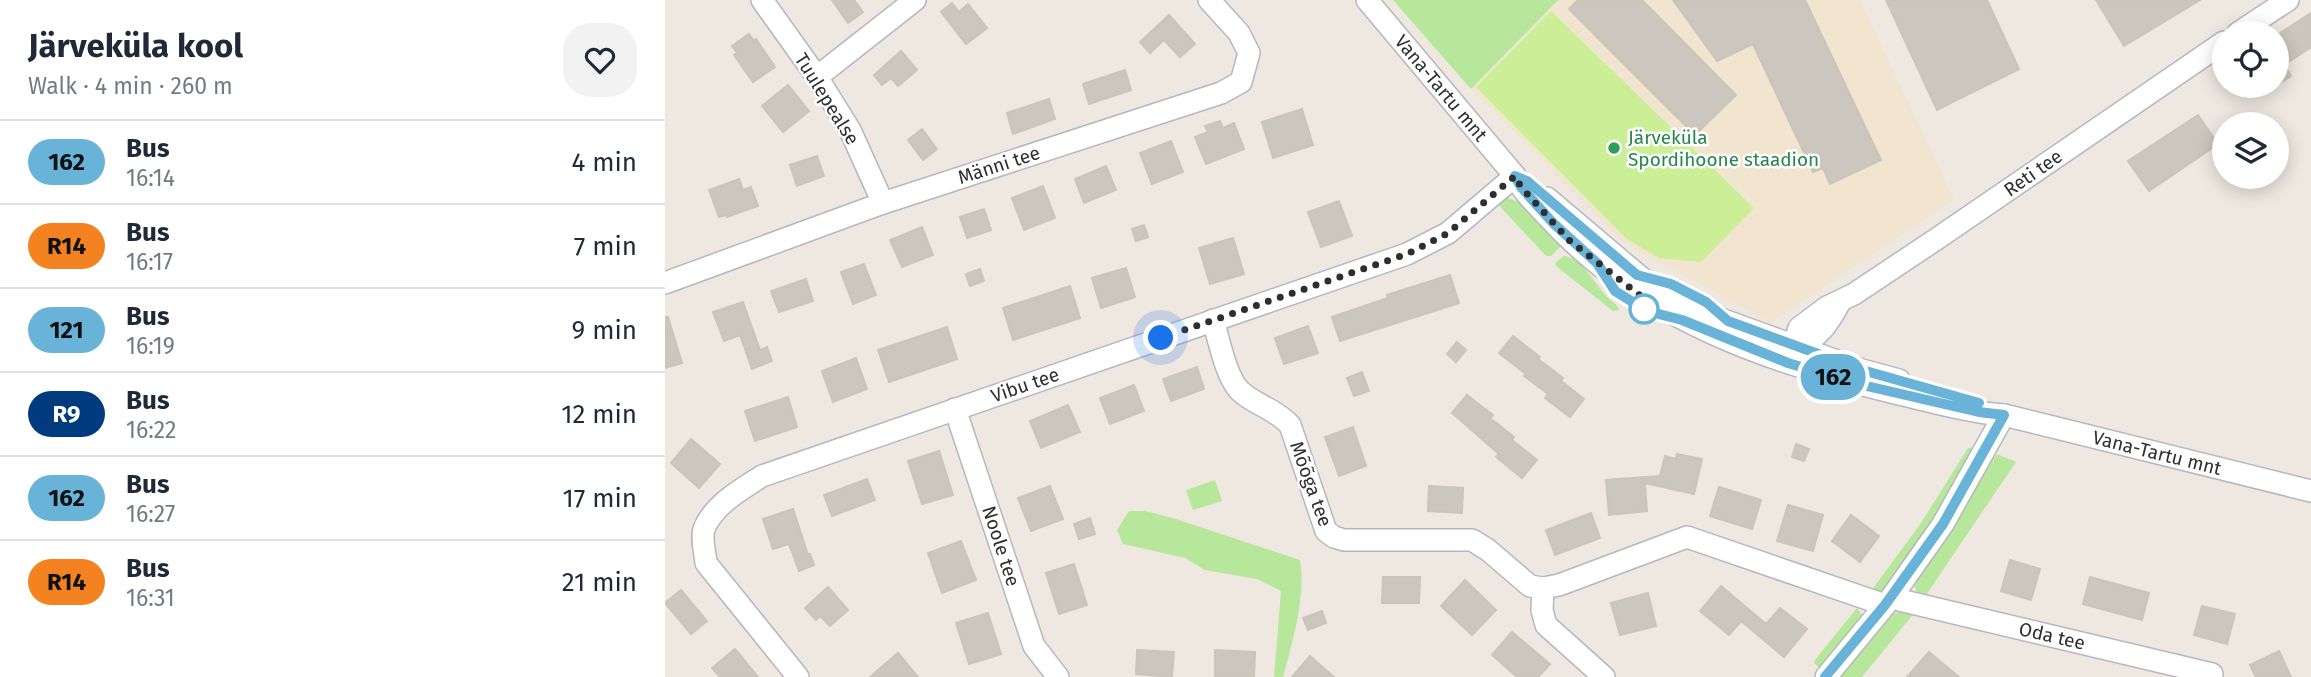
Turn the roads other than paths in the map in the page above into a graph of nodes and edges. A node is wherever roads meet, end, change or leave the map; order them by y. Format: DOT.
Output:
graph roads {
  1 [pos="762,0"];
  2 [pos="915,0"];
  3 [pos="1209,0"];
  4 [pos="1367,0"];
  5 [pos="2288,0"];
  6 [pos="2256,21"];
  7 [pos="2212,50"];
  8 [pos="817,77"];
  9 [pos="1515,176"];
  10 [pos="883,203"];
  11 [pos="665,283"];
  12 [pos="1213,320"];
  13 [pos="1791,355"];
  14 [pos="955,409"];
  15 [pos="2004,415"];
  16 [pos="2311,491"];
  17 [pos="1543,588"];
  18 [pos="1888,602"];
  19 [pos="2212,674"];
  20 [pos="798,677"];
  21 [pos="1058,677"];
  22 [pos="1604,677"];
  23 [pos="1826,677"];
  1 -- 8 [label="street, Tuulepealse"];
  2 -- 8 [label="street"];
  3 -- 10 [label="street, Männi tee"];
  4 -- 9 [label="street, Vana-Tartu mnt"];
  5 -- 6 [label="street"];
  7 -- 13 [label="street, Reti tee"];
  8 -- 10 [label="street, Tuulepealse"];
  9 -- 12 [label="street, Vibu tee"];
  9 -- 13 [label="street, Vana-Tartu mnt"];
  10 -- 11 [label="street, Männi tee"];
  12 -- 14 [label="street, Vibu tee"];
  12 -- 17 [label="street, Mõõga tee"];
  13 -- 15 [label="street, Vana-Tartu mnt"];
  14 -- 20 [label="street, Vibu tee"];
  14 -- 21 [label="street, Noole tee"];
  15 -- 16 [label="street, Vana-Tartu mnt"];
  15 -- 18 [label="street"];
  17 -- 18 [label="street"];
  17 -- 22 [label="street"];
  18 -- 19 [label="street, Oda tee"];
  18 -- 23 [label="street"];
}
